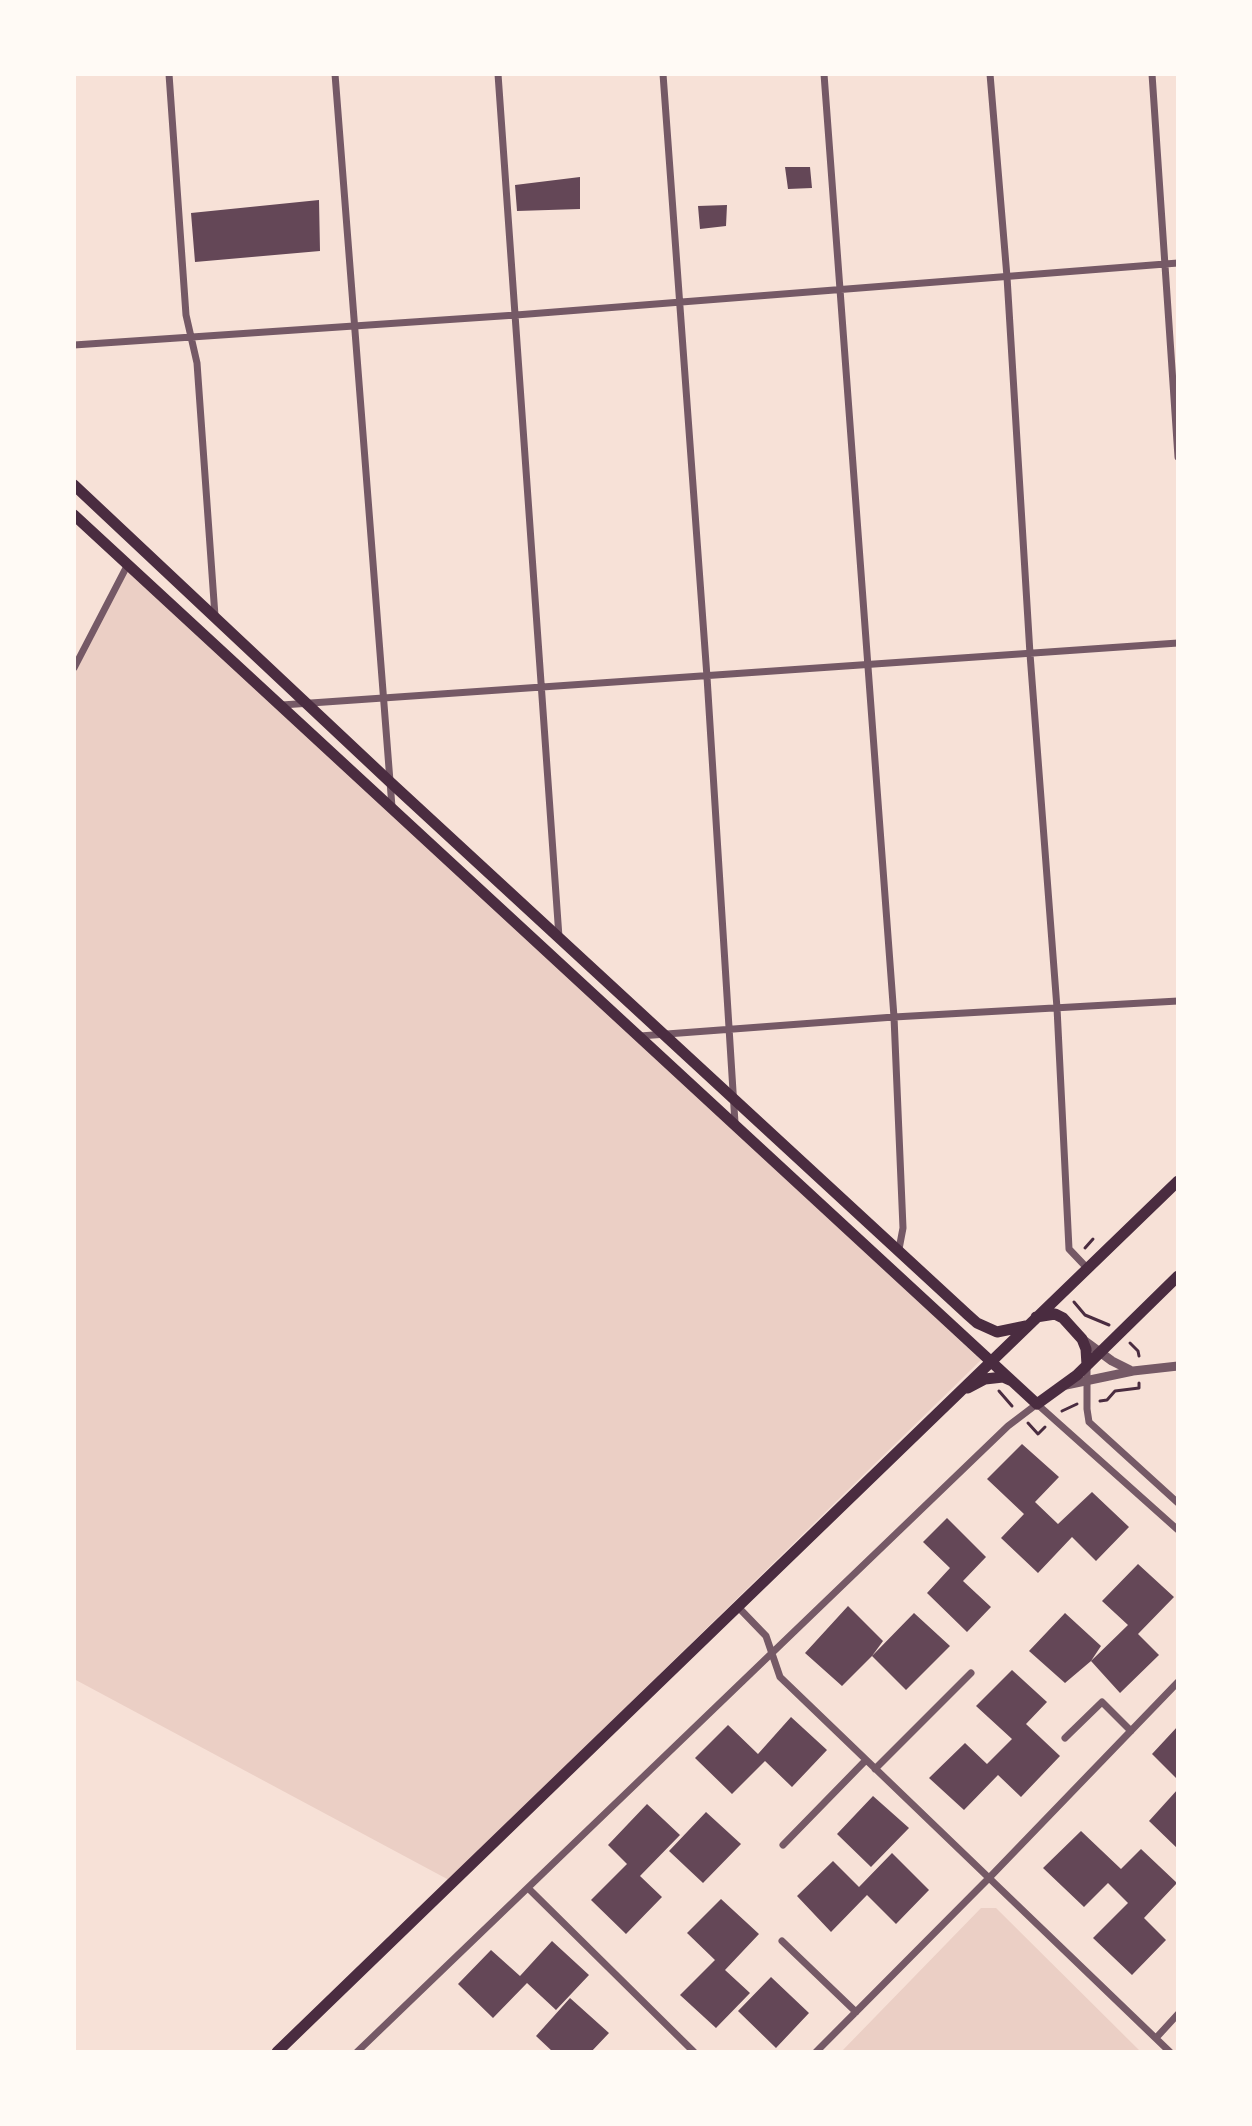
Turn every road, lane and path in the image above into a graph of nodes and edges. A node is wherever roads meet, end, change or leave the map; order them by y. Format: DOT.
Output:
graph roads {
  1 [pos="169,74"];
  2 [pos="335,74"];
  3 [pos="498,74"];
  4 [pos="663,74"];
  5 [pos="824,74"];
  6 [pos="990,74"];
  7 [pos="1152,74"];
  8 [pos="1178,263"];
  9 [pos="1166,264"];
  10 [pos="1007,277"];
  11 [pos="838,290"];
  12 [pos="678,302"];
  13 [pos="516,315"];
  14 [pos="354,326"];
  15 [pos="192,335"];
  16 [pos="74,345"];
  17 [pos="1178,457"];
  18 [pos="74,485"];
  19 [pos="74,515"];
  20 [pos="128,564"];
  21 [pos="215,616"];
  22 [pos="1178,643"];
  23 [pos="1030,654"];
  24 [pos="867,666"];
  25 [pos="74,668"];
  26 [pos="707,677"];
  27 [pos="542,689"];
  28 [pos="383,699"];
  29 [pos="307,703"];
  30 [pos="282,705"];
  31 [pos="389,781"];
  32 [pos="392,807"];
  33 [pos="559,937"];
  34 [pos="1178,1001"];
  35 [pos="1057,1008"];
  36 [pos="894,1017"];
  37 [pos="731,1029"];
  38 [pos="666,1034"];
  39 [pos="640,1036"];
  40 [pos="734,1098"];
  41 [pos="735,1123"];
  42 [pos="1178,1181"];
  43 [pos="899,1249"];
  44 [pos="1088,1269"];
  45 [pos="1178,1276"];
  46 [pos="1030,1322"];
  47 [pos="1082,1339"];
  48 [pos="1100,1353"];
  49 [pos="991,1360"];
  50 [pos="1087,1365"];
  51 [pos="1178,1366"];
  52 [pos="1133,1371"];
  53 [pos="1087,1381"];
  54 [pos="1015,1382"];
  55 [pos="1066,1385"];
  56 [pos="945,1404"];
  57 [pos="1037,1404"];
  58 [pos="1178,1503"];
  59 [pos="1178,1530"];
  60 [pos="739,1608"];
  61 [pos="772,1654"];
  62 [pos="971,1673"];
  63 [pos="1178,1682"];
  64 [pos="1131,1731"];
  65 [pos="1065,1738"];
  66 [pos="866,1760"];
  67 [pos="875,1769"];
  68 [pos="783,1845"];
  69 [pos="989,1878"];
  70 [pos="529,1889"];
  71 [pos="782,1941"];
  72 [pos="856,2012"];
  73 [pos="1178,2014"];
  74 [pos="1156,2038"];
  75 [pos="277,2052"];
  76 [pos="357,2052"];
  77 [pos="694,2052"];
  78 [pos="816,2052"];
  79 [pos="1170,2052"];
  1 -- 15 [label="street"];
  2 -- 14 [label="street"];
  3 -- 13 [label="street"];
  4 -- 12 [label="street"];
  5 -- 11 [label="street"];
  6 -- 10 [label="street"];
  7 -- 9 [label="street"];
  8 -- 9 [label="street"];
  9 -- 10 [label="street"];
  9 -- 17 [label="street"];
  10 -- 11 [label="street"];
  10 -- 23 [label="street"];
  11 -- 12 [label="street"];
  11 -- 24 [label="street"];
  12 -- 13 [label="street"];
  12 -- 26 [label="street"];
  13 -- 14 [label="street"];
  13 -- 27 [label="street"];
  14 -- 15 [label="street"];
  14 -- 28 [label="street"];
  15 -- 16 [label="street"];
  15 -- 21 [label="street"];
  18 -- 21 [label="main road"];
  19 -- 20 [label="main road"];
  20 -- 25 [label="street"];
  20 -- 30 [label="main road"];
  21 -- 29 [label="main road"];
  22 -- 23 [label="street"];
  23 -- 24 [label="street"];
  23 -- 35 [label="street"];
  24 -- 26 [label="street"];
  24 -- 36 [label="street"];
  26 -- 27 [label="street"];
  26 -- 37 [label="street"];
  27 -- 28 [label="street"];
  27 -- 33 [label="street"];
  28 -- 29 [label="street"];
  28 -- 31 [label="street"];
  29 -- 30 [label="street"];
  29 -- 31 [label="main road"];
  30 -- 32 [label="main road"];
  31 -- 32 [label="street"];
  31 -- 33 [label="main road"];
  32 -- 39 [label="main road"];
  33 -- 38 [label="main road"];
  34 -- 35 [label="street"];
  35 -- 36 [label="street"];
  35 -- 44 [label="street"];
  36 -- 37 [label="street"];
  36 -- 43 [label="street"];
  37 -- 38 [label="street"];
  37 -- 40 [label="street"];
  38 -- 39 [label="street"];
  38 -- 40 [label="main road"];
  39 -- 41 [label="main road"];
  40 -- 41 [label="street"];
  40 -- 43 [label="main road"];
  41 -- 49 [label="main road"];
  42 -- 44 [label="main road"];
  43 -- 46 [label="main road"];
  44 -- 46 [label="main road"];
  45 -- 48 [label="main road"];
  46 -- 47 [label="main road"];
  46 -- 49 [label="main road"];
  47 -- 48 [label="street"];
  47 -- 50 [label="main road"];
  48 -- 50 [label="main road"];
  48 -- 52 [label="street"];
  49 -- 54 [label="main road"];
  49 -- 56 [label="main road"];
  50 -- 53 [label="street"];
  50 -- 55 [label="main road"];
  51 -- 52 [label="street"];
  52 -- 53 [label="street"];
  53 -- 55 [label="street"];
  53 -- 58 [label="street"];
  54 -- 56 [label="main road"];
  54 -- 57 [label="main road"];
  55 -- 57 [label="main road"];
  56 -- 60 [label="main road"];
  57 -- 59 [label="street"];
  57 -- 61 [label="street"];
  60 -- 61 [label="street"];
  60 -- 75 [label="main road"];
  61 -- 66 [label="street"];
  61 -- 70 [label="street"];
  62 -- 67 [label="street"];
  63 -- 64 [label="street"];
  64 -- 65 [label="street"];
  64 -- 69 [label="street"];
  66 -- 67 [label="street"];
  66 -- 68 [label="street"];
  67 -- 69 [label="street"];
  69 -- 72 [label="street"];
  69 -- 74 [label="street"];
  70 -- 76 [label="street"];
  70 -- 77 [label="street"];
  71 -- 72 [label="street"];
  72 -- 78 [label="street"];
  73 -- 74 [label="street"];
  74 -- 79 [label="street"];
}
